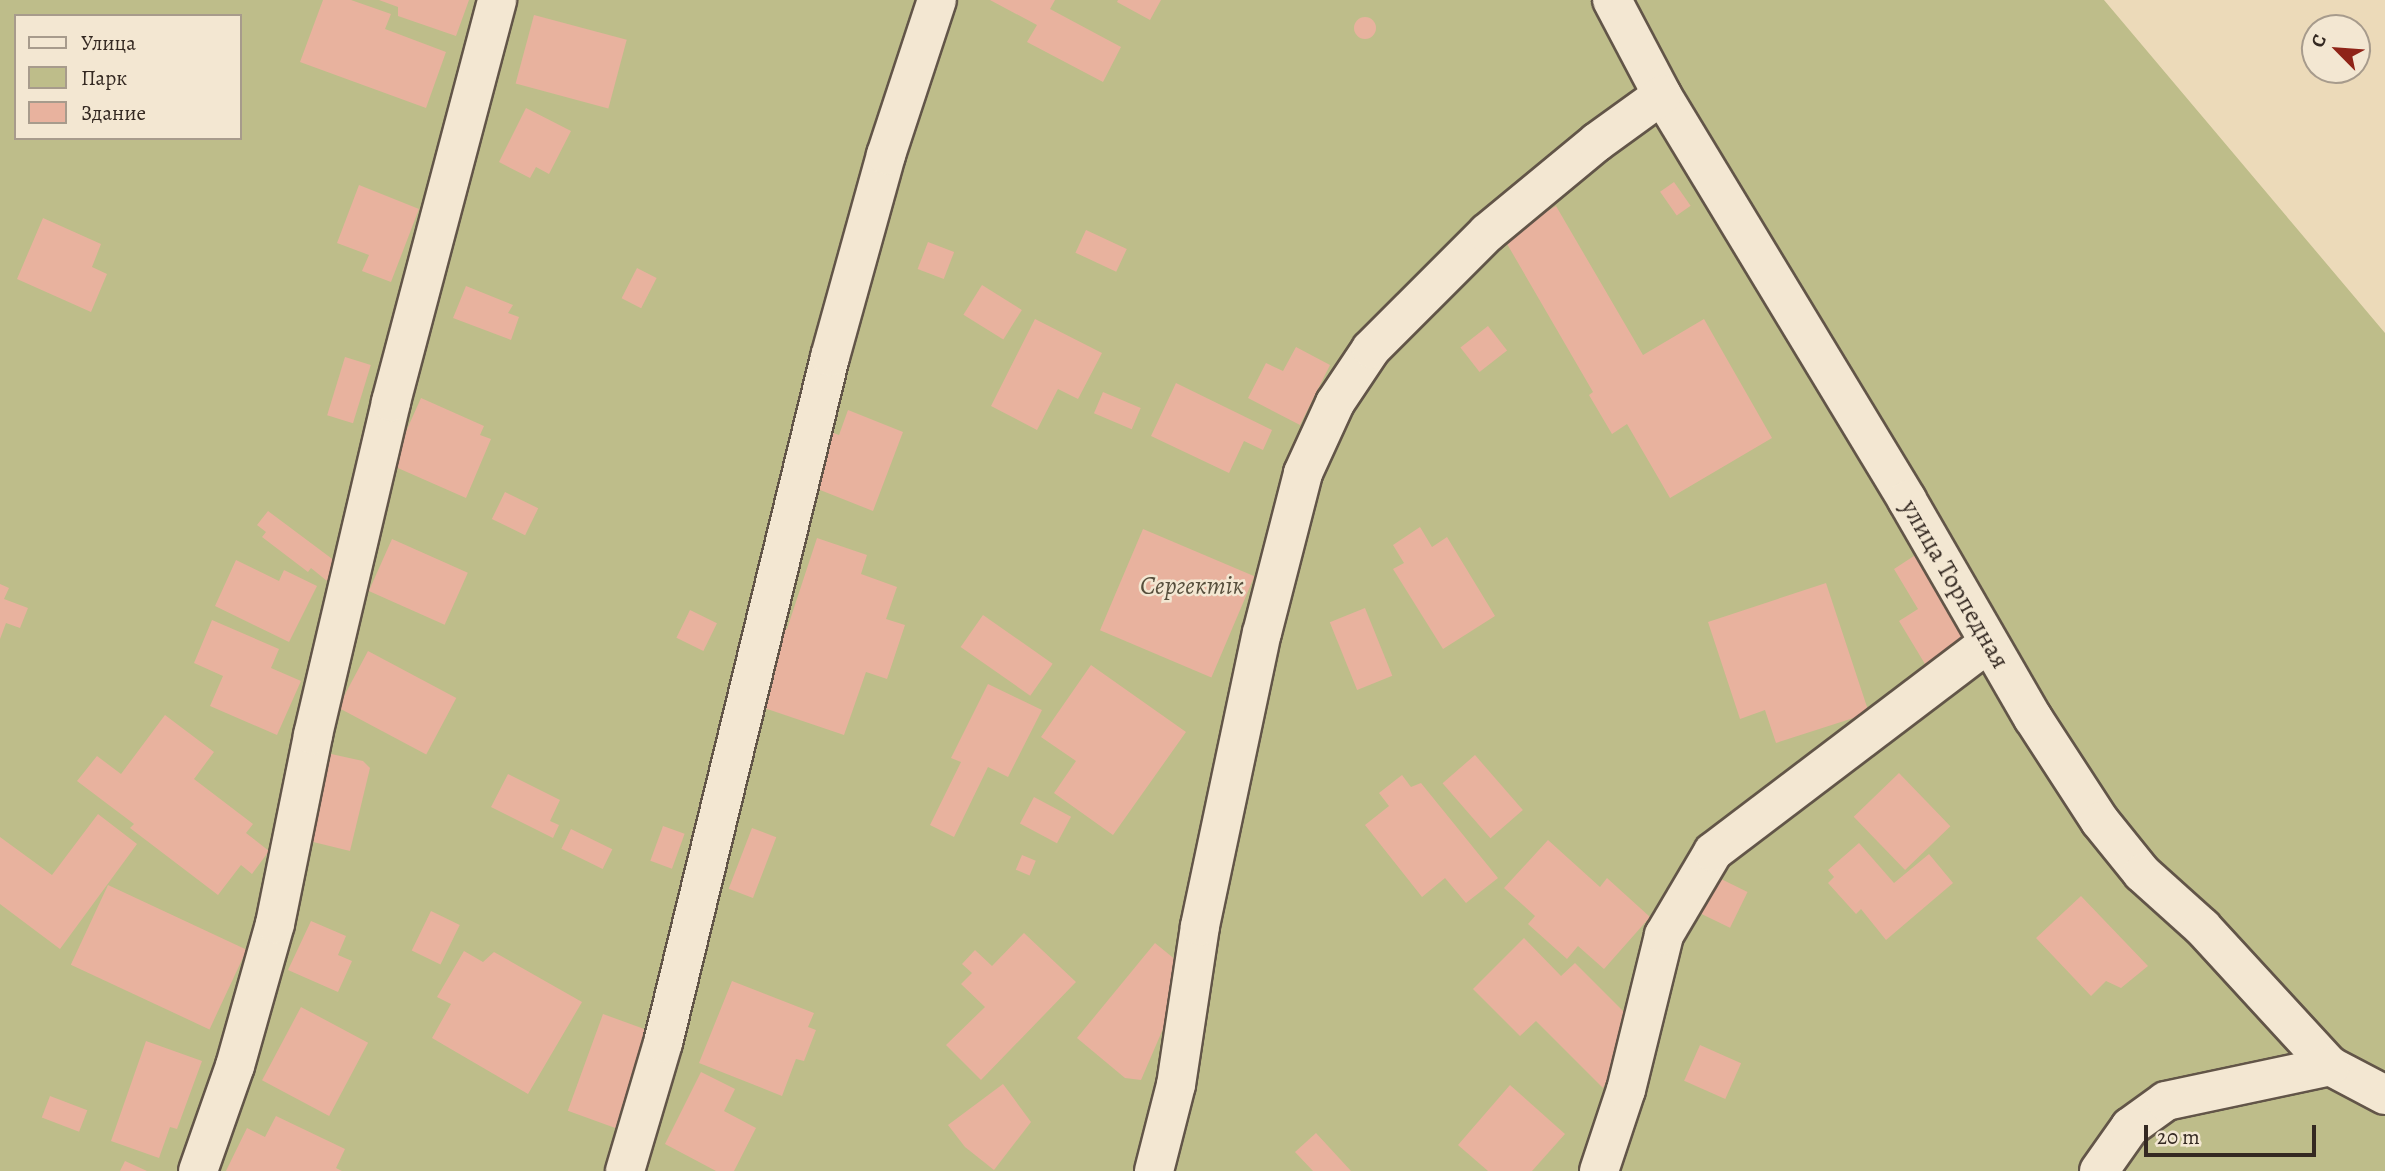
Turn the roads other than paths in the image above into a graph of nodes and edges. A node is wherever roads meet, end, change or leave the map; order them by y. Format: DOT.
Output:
graph roads {
  1 [pos="497,0"];
  2 [pos="937,0"];
  3 [pos="1612,0"];
  4 [pos="1662,95"];
  5 [pos="1988,643"];
  6 [pos="2330,1066"];
  7 [pos="2385,1095"];
  8 [pos="198,1171"];
  9 [pos="625,1171"];
  10 [pos="1154,1171"];
  11 [pos="1598,1171"];
  12 [pos="2099,1171"];
  1 -- 8 [label="street"];
  2 -- 9 [label="street"];
  3 -- 4 [label="street, улица Торпедная"];
  4 -- 5 [label="street, улица Торпедная"];
  4 -- 10 [label="street"];
  5 -- 6 [label="street, улица Торпедная"];
  5 -- 11 [label="street"];
  6 -- 7 [label="street, улица Торпедная"];
  6 -- 12 [label="street"];
}
